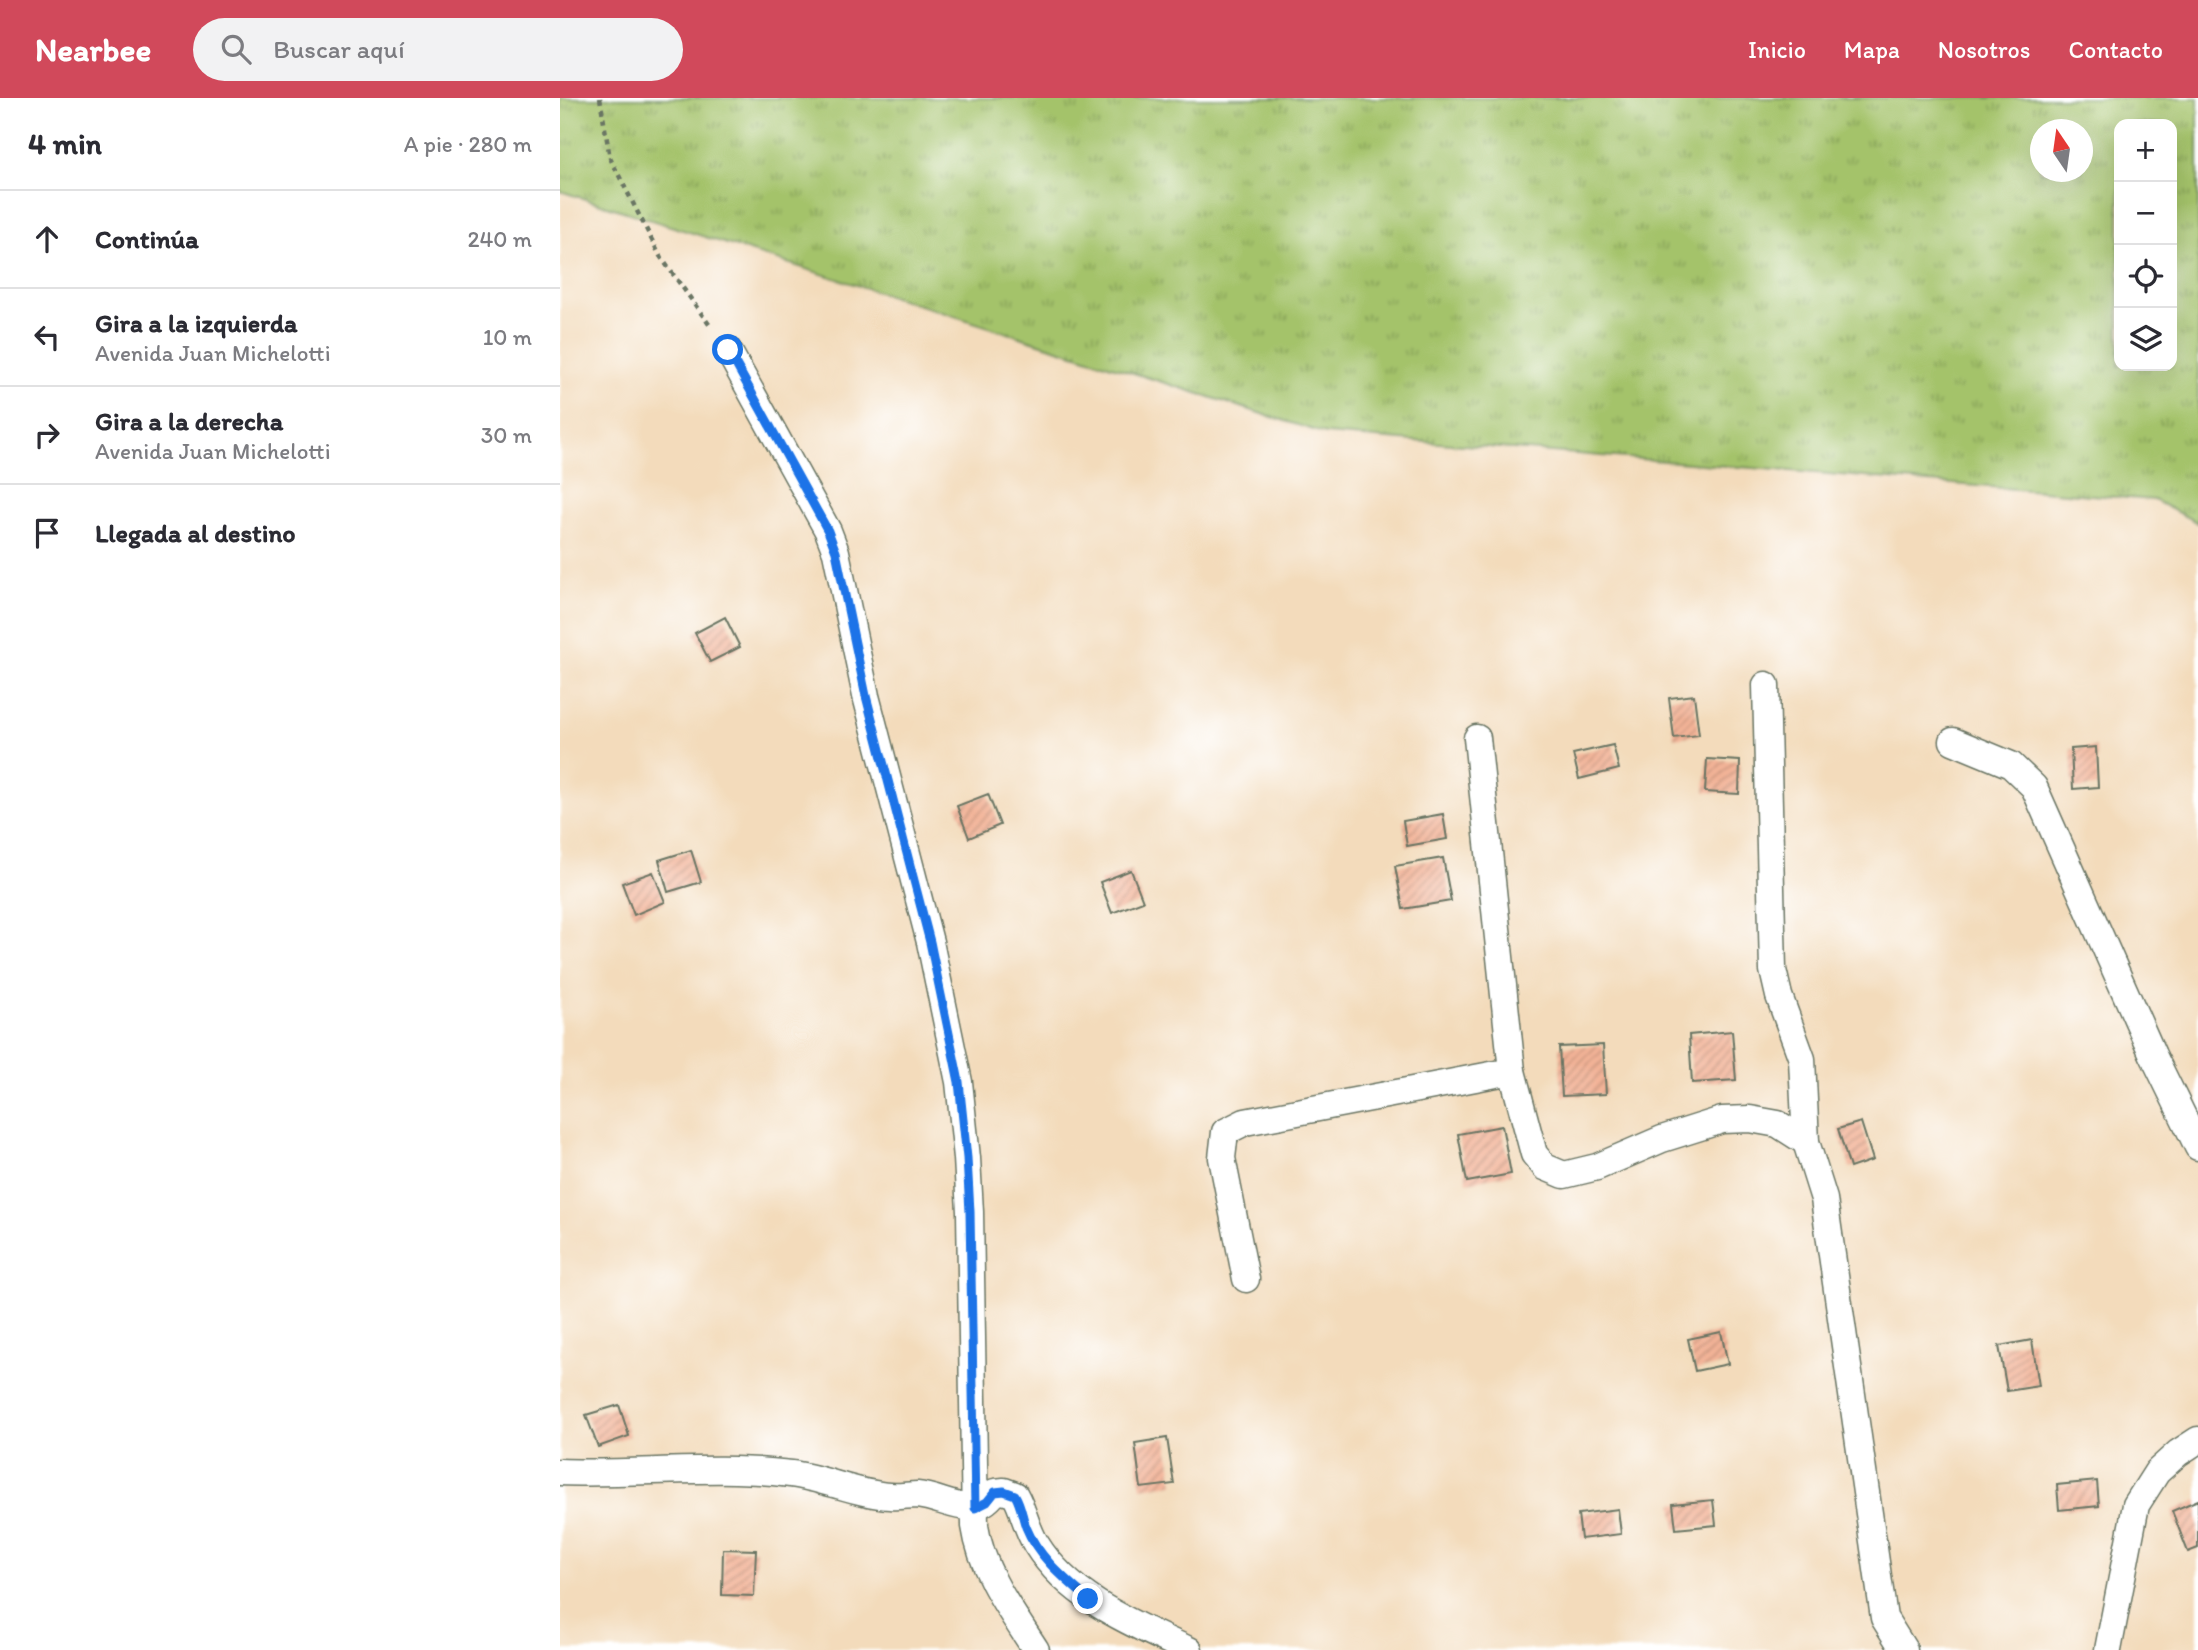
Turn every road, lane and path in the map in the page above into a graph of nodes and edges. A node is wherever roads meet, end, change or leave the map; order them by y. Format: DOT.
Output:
graph roads {
  1 [pos="600,98"];
  2 [pos="728,350"];
  3 [pos="1766,685"];
  4 [pos="1477,738"];
  5 [pos="1953,741"];
  6 [pos="1512,1071"];
  7 [pos="1806,1142"];
  8 [pos="2198,1147"];
  9 [pos="1247,1279"];
  10 [pos="2198,1440"];
  11 [pos="560,1472"];
  12 [pos="975,1508"];
  13 [pos="1036,1650"];
  14 [pos="1189,1650"];
  15 [pos="1905,1650"];
  16 [pos="2108,1650"];
  1 -- 2 [label="path"];
  2 -- 12 [label="street"];
  3 -- 7 [label="street"];
  4 -- 6 [label="street"];
  5 -- 8 [label="street"];
  6 -- 7 [label="street"];
  6 -- 9 [label="street"];
  7 -- 15 [label="street"];
  10 -- 16 [label="street"];
  11 -- 12 [label="street"];
  12 -- 13 [label="street"];
  12 -- 14 [label="street"];
}
